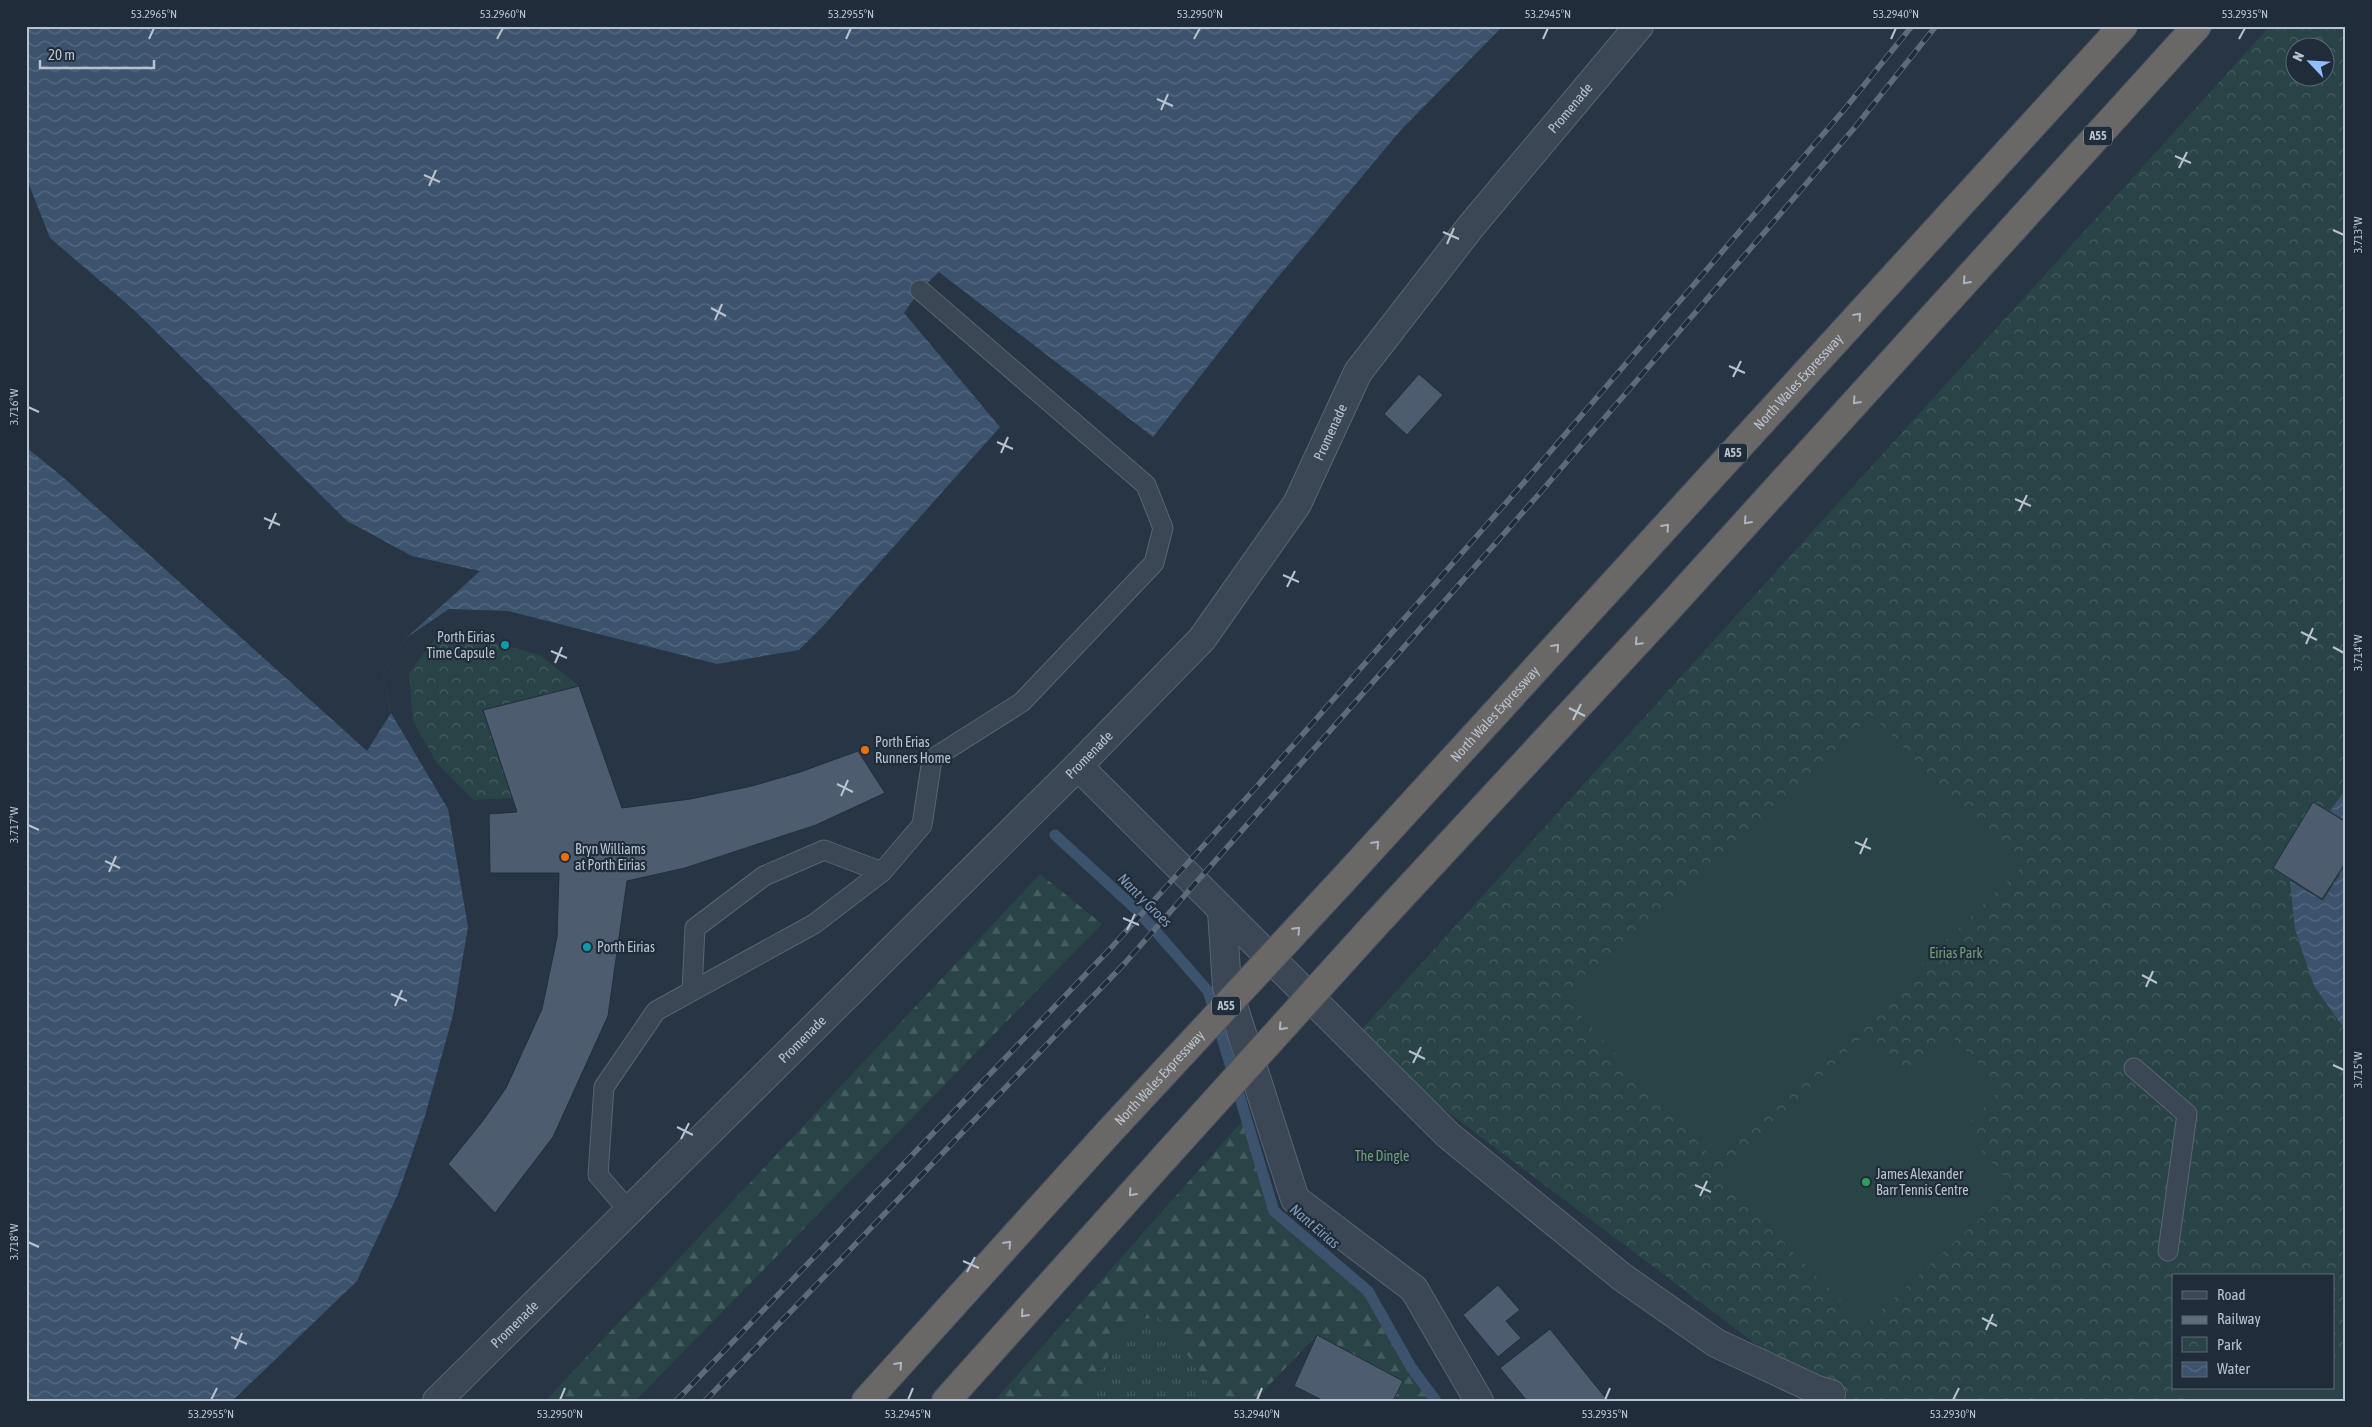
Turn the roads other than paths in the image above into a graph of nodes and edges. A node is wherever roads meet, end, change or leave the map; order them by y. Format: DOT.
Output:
graph roads {
  1 [pos="1639,26"];
  2 [pos="2121,26"];
  3 [pos="2197,26"];
  4 [pos="2217,26"];
  5 [pos="1998,245"];
  6 [pos="920,290"];
  7 [pos="1078,766"];
  8 [pos="882,872"];
  9 [pos="1222,911"];
  10 [pos="692,991"];
  11 [pos="2134,1068"];
  12 [pos="629,1211"];
  13 [pos="2168,1251"];
  14 [pos="1831,1394"];
  15 [pos="438,1401"];
  16 [pos="866,1401"];
  17 [pos="946,1401"];
  18 [pos="1480,1401"];
  1 -- 7 [label="street, Promenade"];
  16 -- 2 [label="highway, North Wales Expressway / A55, one-way, bridge"];
  3 -- 5 [label="highway, A55"];
  4 -- 5 [label="highway"];
  5 -- 17 [label="highway, A55, one-way, bridge"];
  6 -- 8 [label="lane"];
  7 -- 9 [label="street"];
  7 -- 12 [label="street, Promenade"];
  8 -- 10 [label="lane"];
  8 -- 10 [label="lane"];
  9 -- 14 [label="street"];
  9 -- 18 [label="street"];
  10 -- 12 [label="lane"];
  11 -- 13 [label="lane"];
  12 -- 15 [label="street, Promenade"];
}
